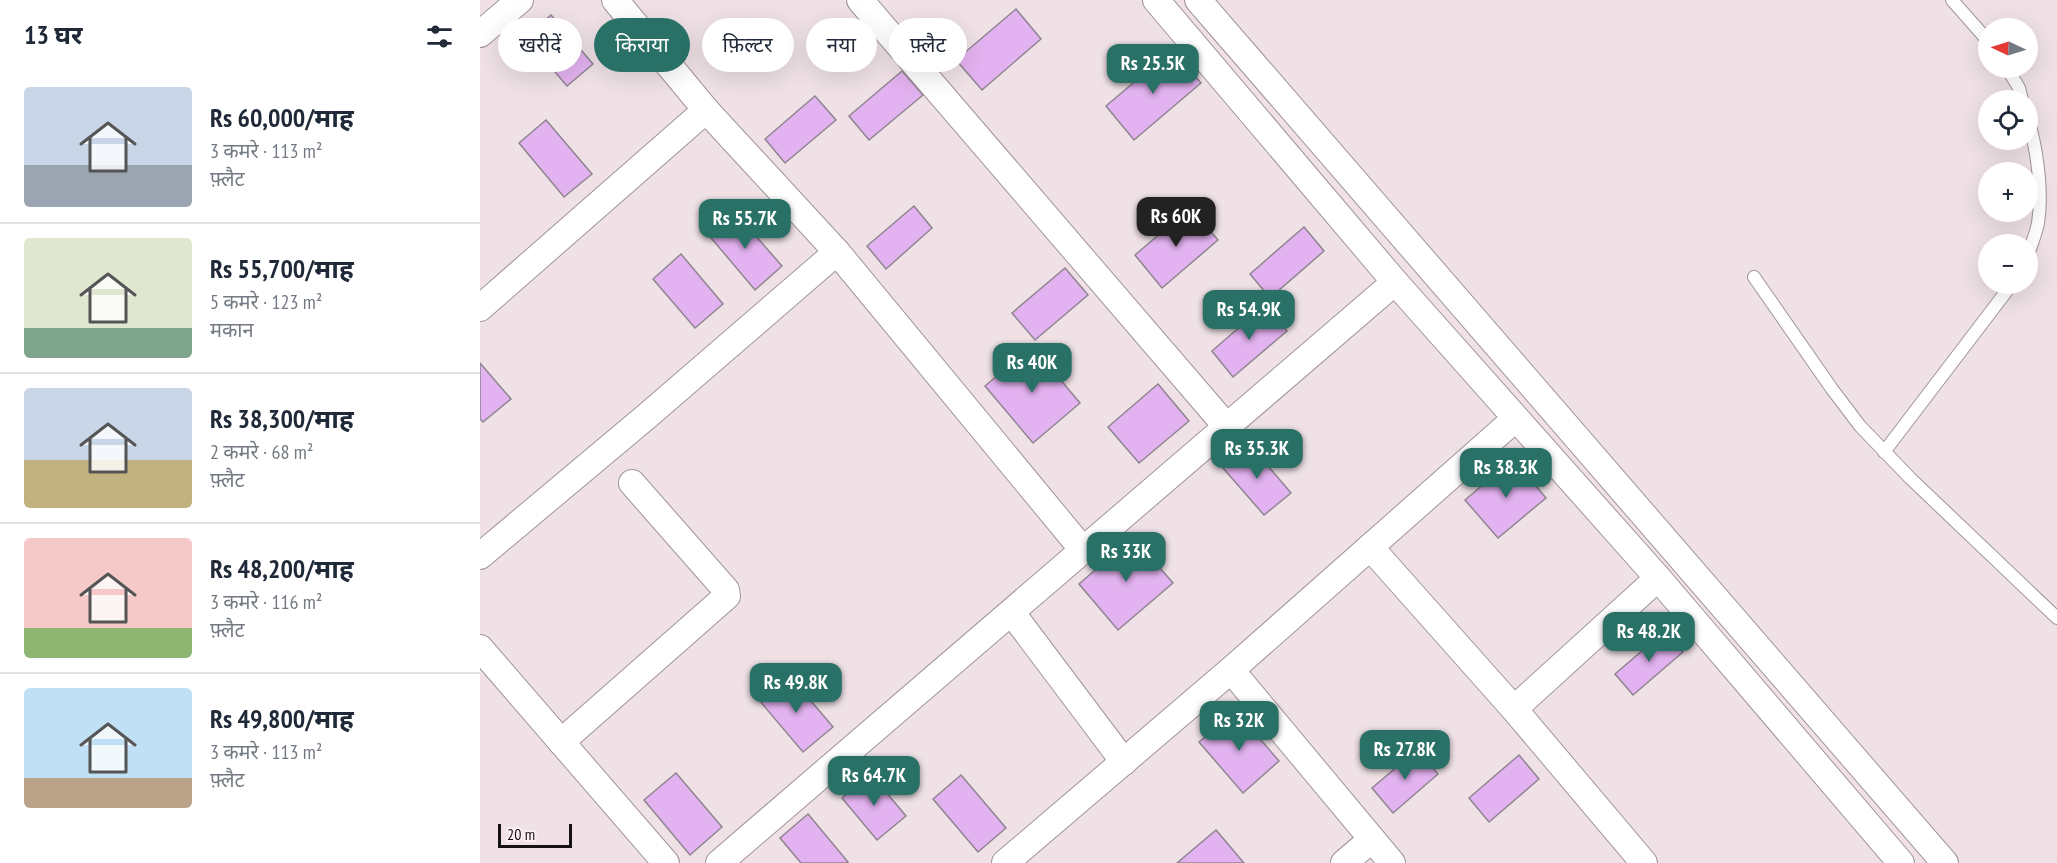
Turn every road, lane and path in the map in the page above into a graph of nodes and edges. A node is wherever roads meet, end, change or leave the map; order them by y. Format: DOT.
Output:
graph roads {
  1 [pos="520,0"];
  2 [pos="615,0"];
  3 [pos="860,0"];
  4 [pos="1156,0"];
  5 [pos="1198,0"];
  6 [pos="1952,0"];
  7 [pos="1978,30"];
  8 [pos="480,34"];
  9 [pos="706,110"];
  10 [pos="2034,150"];
  11 [pos="2035,234"];
  12 [pos="837,252"];
  13 [pos="1755,276"];
  14 [pos="1395,282"];
  15 [pos="2004,294"];
  16 [pos="480,308"];
  17 [pos="1515,419"];
  18 [pos="1227,427"];
  19 [pos="1884,452"];
  20 [pos="632,483"];
  21 [pos="1370,547"];
  22 [pos="1083,550"];
  23 [pos="480,556"];
  24 [pos="1658,578"];
  25 [pos="1012,613"];
  26 [pos="2057,618"];
  27 [pos="480,648"];
  28 [pos="1231,670"];
  29 [pos="1514,709"];
  30 [pos="561,742"];
  31 [pos="1124,762"];
  32 [pos="1372,839"];
  33 [pos="666,863"];
  34 [pos="719,863"];
  35 [pos="1005,863"];
  36 [pos="1344,863"];
  37 [pos="1392,863"];
  38 [pos="1644,863"];
  39 [pos="1901,863"];
  40 [pos="1945,863"];
  1 -- 8 [label="street"];
  2 -- 9 [label="street"];
  3 -- 18 [label="street"];
  4 -- 14 [label="street"];
  5 -- 40 [label="street"];
  6 -- 7 [label="lane"];
  9 -- 12 [label="street"];
  9 -- 16 [label="street"];
  10 -- 11 [label="lane"];
  12 -- 22 [label="street"];
  12 -- 23 [label="street"];
  13 -- 19 [label="lane"];
  14 -- 17 [label="street"];
  14 -- 18 [label="street"];
  15 -- 19 [label="lane"];
  17 -- 21 [label="street"];
  17 -- 24 [label="street"];
  18 -- 22 [label="street"];
  19 -- 26 [label="lane"];
  20 -- 30 [label="street"];
  21 -- 28 [label="street"];
  21 -- 29 [label="street"];
  22 -- 25 [label="street"];
  24 -- 29 [label="street"];
  24 -- 39 [label="street"];
  25 -- 31 [label="street"];
  25 -- 34 [label="street"];
  27 -- 30 [label="street"];
  28 -- 31 [label="street"];
  28 -- 32 [label="street"];
  29 -- 38 [label="street"];
  30 -- 33 [label="street"];
  31 -- 35 [label="street"];
  32 -- 36 [label="street"];
  32 -- 37 [label="street"];
}
